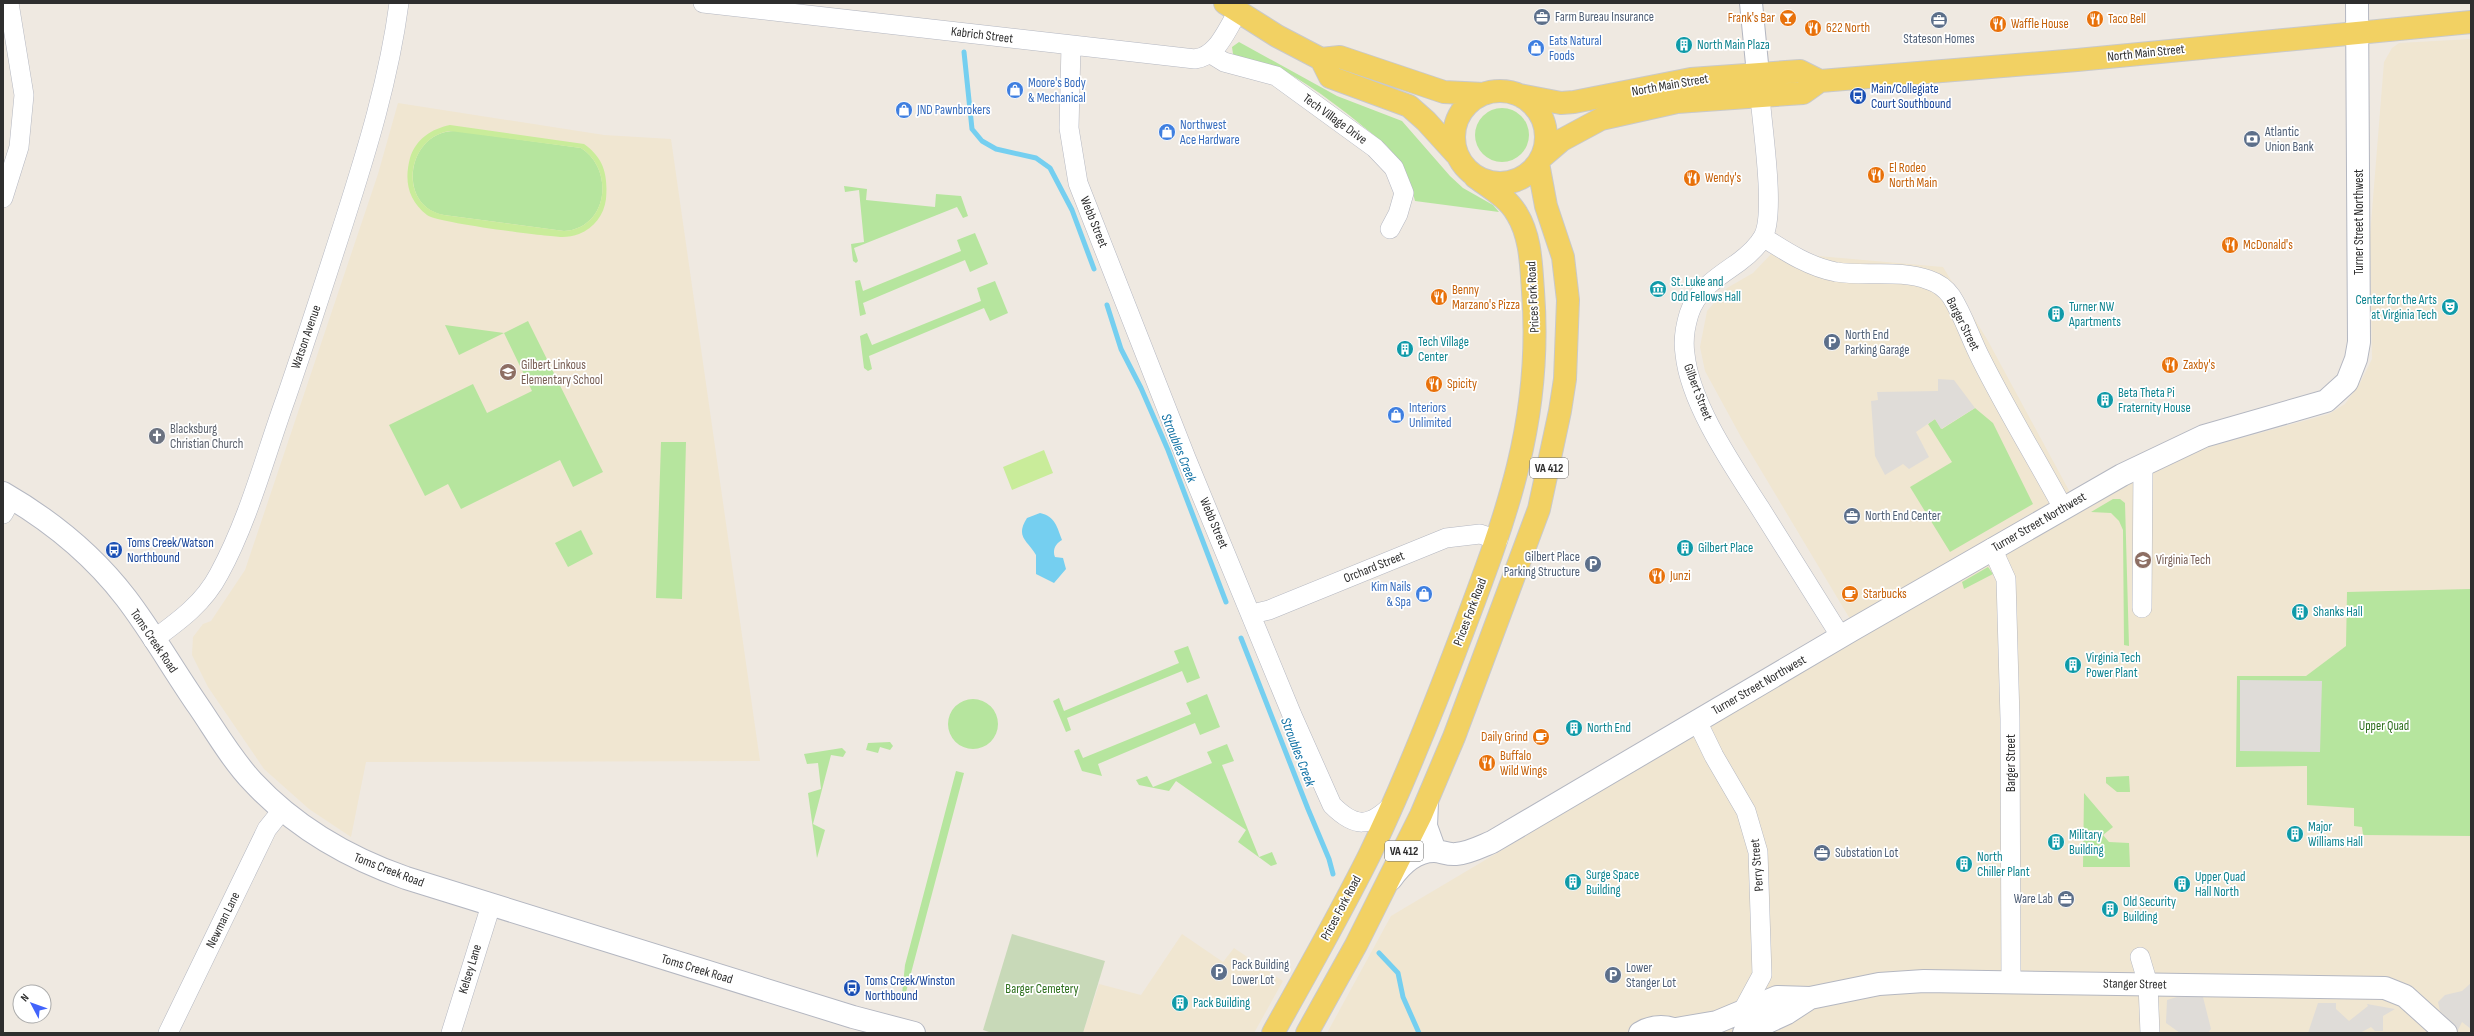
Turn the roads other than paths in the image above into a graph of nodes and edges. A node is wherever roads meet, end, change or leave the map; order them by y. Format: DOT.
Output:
graph roads {
  1 [pos="9,3"];
  2 [pos="399,3"];
  3 [pos="703,3"];
  4 [pos="1751,3"];
  5 [pos="2357,3"];
  6 [pos="1232,8"];
  7 [pos="836,17"];
  8 [pos="2471,22"];
  9 [pos="2358,33"];
  10 [pos="1071,46"];
  11 [pos="1211,54"];
  12 [pos="1321,59"];
  13 [pos="1758,74"];
  14 [pos="1820,81"];
  15 [pos="1484,94"];
  16 [pos="1519,95"];
  17 [pos="1760,96"];
  18 [pos="1723,99"];
  19 [pos="1456,154"];
  20 [pos="1540,161"];
  21 [pos="1475,177"];
  22 [pos="3,198"];
  23 [pos="1390,229"];
  24 [pos="1763,237"];
  25 [pos="1522,456"];
  26 [pos="2143,464"];
  27 [pos="6,502"];
  28 [pos="2063,508"];
  29 [pos="1498,540"];
  30 [pos="1992,548"];
  31 [pos="1524,555"];
  32 [pos="2142,608"];
  33 [pos="1252,614"];
  34 [pos="1499,619"];
  35 [pos="1841,636"];
  36 [pos="153,640"];
  37 [pos="1697,721"];
  38 [pos="1427,802"];
  39 [pos="1393,804"];
  40 [pos="283,809"];
  41 [pos="1356,823"];
  42 [pos="1435,851"];
  43 [pos="1370,854"];
  44 [pos="1388,884"];
  45 [pos="491,905"];
  46 [pos="2140,957"];
  47 [pos="1762,975"];
  48 [pos="2011,982"];
  49 [pos="2148,984"];
  50 [pos="1777,997"];
  51 [pos="1810,998"];
  52 [pos="1742,1012"];
  53 [pos="1679,1031"];
  54 [pos="168,1033"];
  55 [pos="451,1033"];
  56 [pos="914,1033"];
  57 [pos="1273,1033"];
  58 [pos="1307,1033"];
  59 [pos="1640,1033"];
  60 [pos="1744,1033"];
  61 [pos="2150,1033"];
  62 [pos="2446,1033"];
  1 -- 22 [label="street"];
  2 -- 36 [label="street, Watson Avenue"];
  3 -- 7 [label="street, Kabrich Street"];
  4 -- 13 [label="street"];
  5 -- 9 [label="street, Turner Street Northwest"];
  6 -- 11 [label="street"];
  6 -- 12 [label="main road"];
  7 -- 10 [label="street, Kabrich Street"];
  8 -- 9 [label="main road, North Main Street"];
  9 -- 14 [label="main road, North Main Street"];
  9 -- 26 [label="street, Turner Street Northwest"];
  10 -- 11 [label="street, Kabrich Street"];
  10 -- 33 [label="street, Webb Street"];
  11 -- 23 [label="street, Tech Village Drive"];
  12 -- 15 [label="main road"];
  12 -- 19 [label="main road"];
  13 -- 14 [label="main road, North Main Street"];
  13 -- 16 [label="main road, North Main Street"];
  13 -- 18 [label="main road"];
  14 -- 17 [label="main road, North Main Street"];
  15 -- 16 [label="main road"];
  15 -- 19 [label="main road"];
  16 -- 20 [label="main road"];
  17 -- 18 [label="main road, North Main Street"];
  17 -- 24 [label="street"];
  18 -- 20 [label="main road, North Main Street"];
  19 -- 21 [label="main road"];
  20 -- 21 [label="main road"];
  20 -- 31 [label="main road, VA 412"];
  21 -- 25 [label="main road, Prices Fork Road / VA 412"];
  24 -- 28 [label="street, Barger Street"];
  24 -- 35 [label="street, Gilbert Street"];
  25 -- 29 [label="main road, Prices Fork Road / VA 412"];
  25 -- 31 [label="main road"];
  26 -- 28 [label="street, Turner Street Northwest"];
  26 -- 32 [label="street"];
  27 -- 36 [label="street, Toms Creek Road"];
  28 -- 30 [label="street, Turner Street Northwest"];
  29 -- 33 [label="street, Orchard Street"];
  29 -- 34 [label="main road"];
  29 -- 39 [label="main road, Prices Fork Road / VA 412"];
  30 -- 35 [label="street, Turner Street Northwest"];
  30 -- 48 [label="street, Barger Street"];
  31 -- 34 [label="main road, VA 412"];
  33 -- 41 [label="street, Webb Street"];
  34 -- 38 [label="main road, VA 412"];
  35 -- 37 [label="street, Turner Street Northwest"];
  36 -- 40 [label="street, Toms Creek Road"];
  37 -- 42 [label="street, Turner Street Northwest"];
  37 -- 47 [label="street, Perry Street"];
  38 -- 42 [label="street"];
  38 -- 44 [label="main road, VA 412"];
  39 -- 41 [label="street"];
  39 -- 43 [label="main road, Prices Fork Road / VA 412"];
  40 -- 45 [label="street, Toms Creek Road"];
  40 -- 54 [label="street, Newman Lane"];
  41 -- 43 [label="street, Webb Street"];
  42 -- 44 [label="street, Turner Street Northwest"];
  43 -- 57 [label="main road, Prices Fork Road / VA 412"];
  44 -- 58 [label="main road, VA 412"];
  45 -- 55 [label="street, Kelsey Lane"];
  45 -- 56 [label="street, Toms Creek Road"];
  46 -- 49 [label="street"];
  47 -- 50 [label="street"];
  47 -- 52 [label="street"];
  48 -- 49 [label="street, Stanger Street"];
  48 -- 51 [label="street, Stanger Street"];
  49 -- 61 [label="street"];
  49 -- 62 [label="street, Stanger Street"];
  50 -- 51 [label="street, Stanger Street"];
  50 -- 52 [label="street, Stanger Street"];
  51 -- 60 [label="street, Stanger Street"];
  52 -- 53 [label="street, Stanger Street"];
  53 -- 59 [label="street, Stanger Street"];
}
